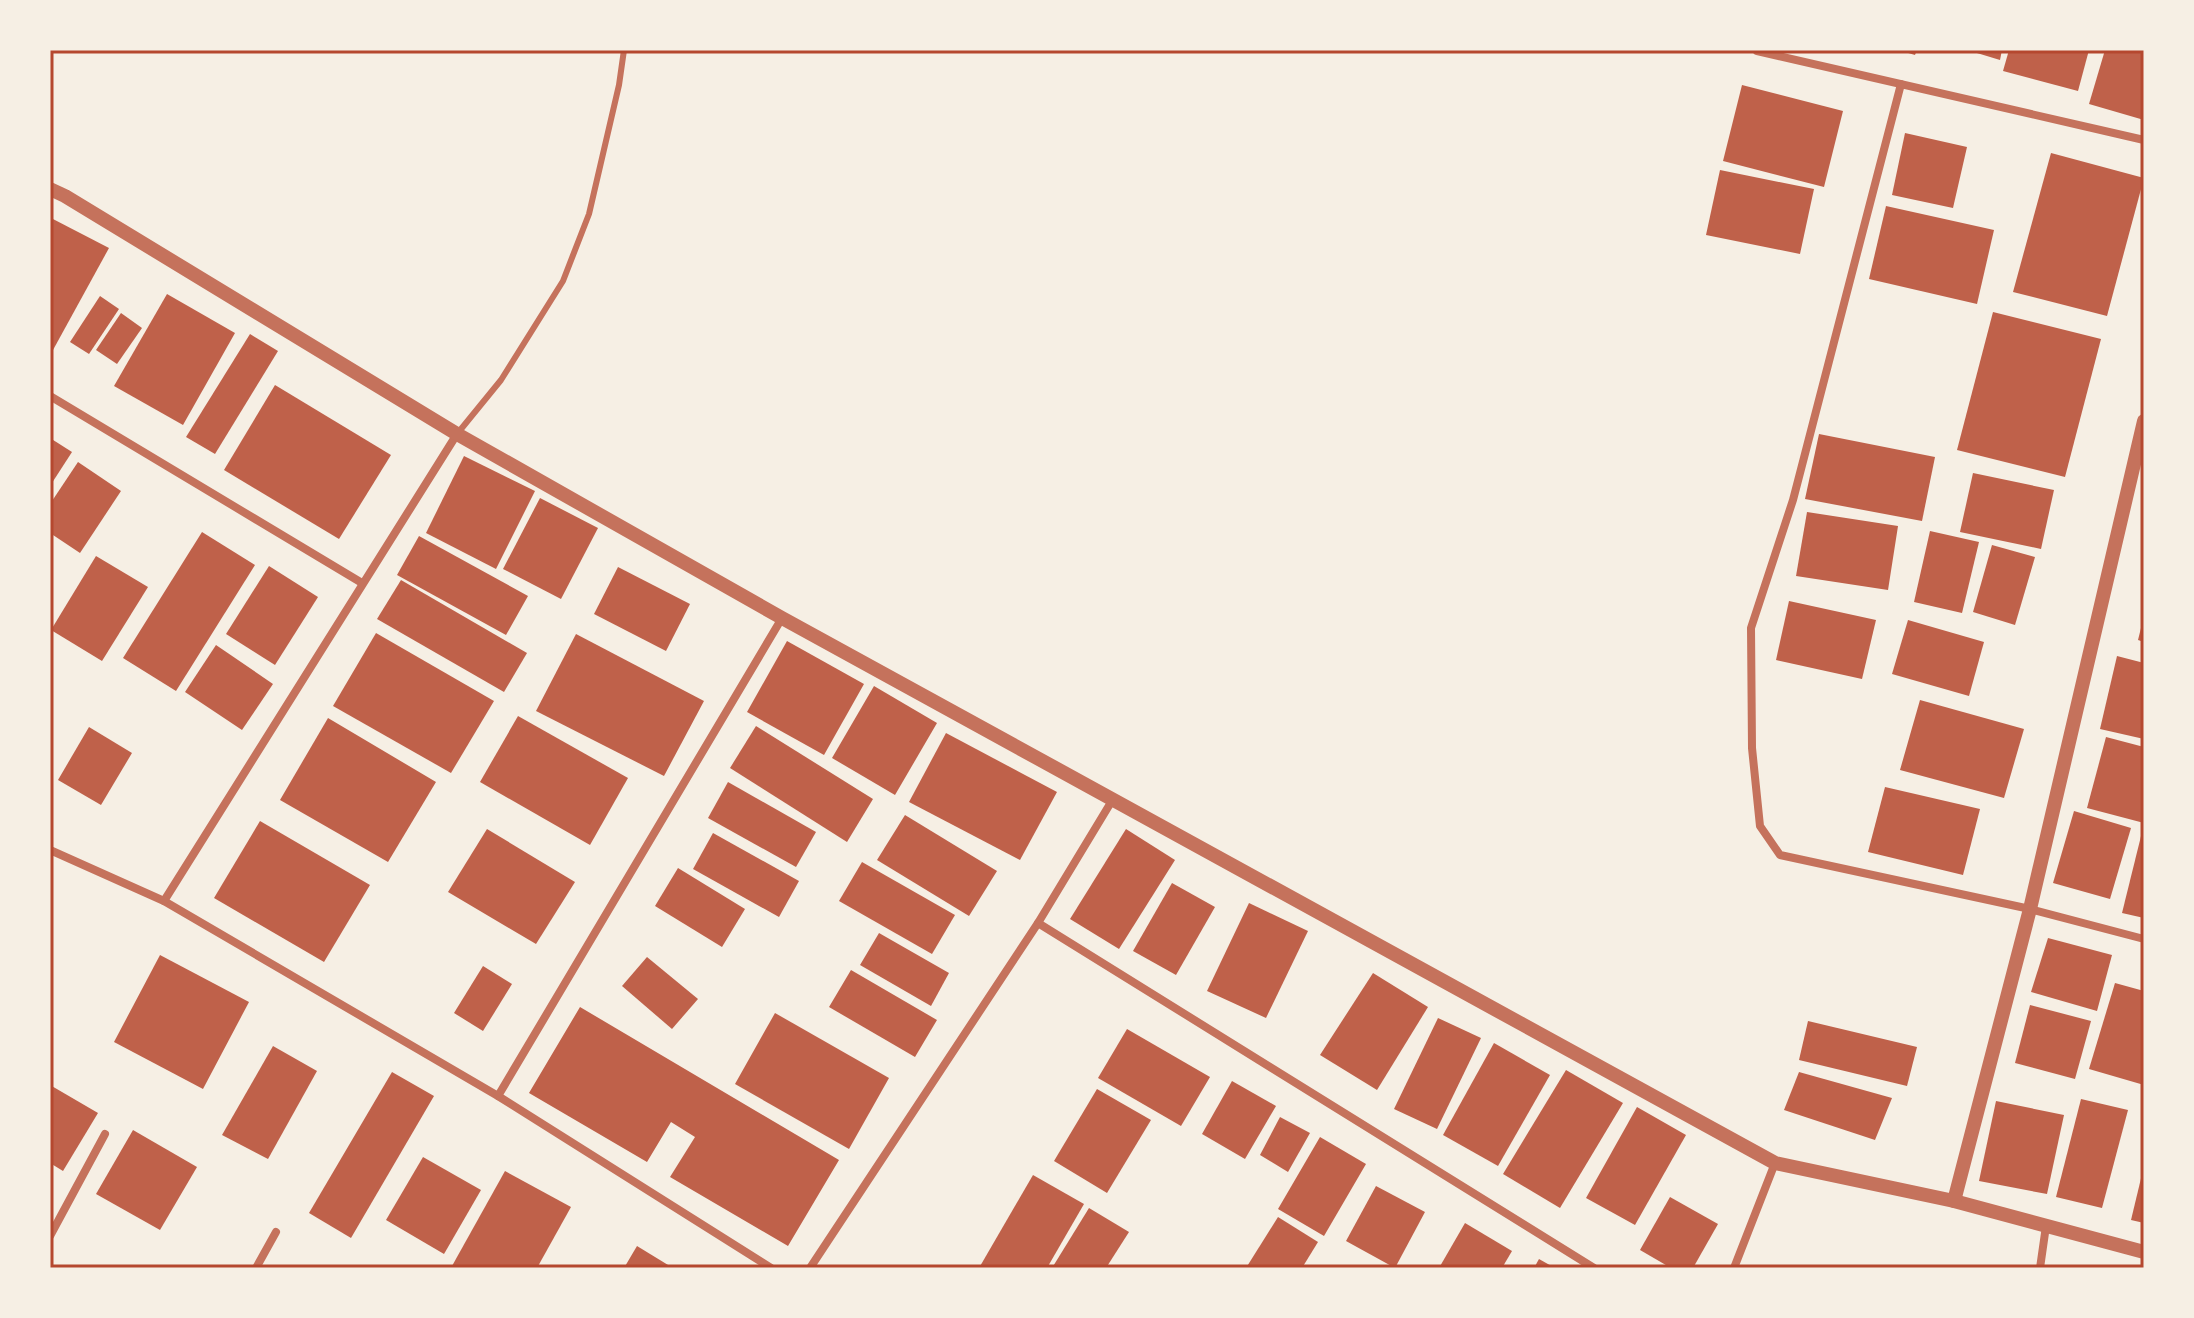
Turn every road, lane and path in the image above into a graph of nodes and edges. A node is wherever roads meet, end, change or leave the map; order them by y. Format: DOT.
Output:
graph roads {
  1 [pos="624,50"];
  2 [pos="1757,51"];
  3 [pos="1901,84"];
  4 [pos="2144,140"];
  5 [pos="50,189"];
  6 [pos="50,396"];
  7 [pos="2144,421"];
  8 [pos="457,434"];
  9 [pos="362,583"];
  10 [pos="782,618"];
  11 [pos="1113,799"];
  12 [pos="50,850"];
  13 [pos="164,901"];
  14 [pos="2030,909"];
  15 [pos="1038,923"];
  16 [pos="2144,939"];
  17 [pos="498,1096"];
  18 [pos="105,1134"];
  19 [pos="1775,1163"];
  20 [pos="1954,1201"];
  21 [pos="2046,1226"];
  22 [pos="276,1232"];
  23 [pos="50,1236"];
  24 [pos="2144,1252"];
  25 [pos="256,1268"];
  26 [pos="771,1268"];
  27 [pos="810,1268"];
  28 [pos="1594,1268"];
  29 [pos="1734,1268"];
  30 [pos="2040,1268"];
  1 -- 8 [label="lane"];
  2 -- 3 [label="street"];
  3 -- 4 [label="street"];
  3 -- 14 [label="street"];
  5 -- 8 [label="street"];
  6 -- 9 [label="street"];
  7 -- 14 [label="street"];
  8 -- 9 [label="street"];
  8 -- 10 [label="street"];
  9 -- 13 [label="street"];
  10 -- 11 [label="street"];
  10 -- 17 [label="street"];
  11 -- 15 [label="street"];
  11 -- 19 [label="street"];
  12 -- 13 [label="street"];
  13 -- 17 [label="street"];
  14 -- 16 [label="street"];
  14 -- 20 [label="street"];
  15 -- 27 [label="street"];
  15 -- 28 [label="street"];
  17 -- 26 [label="street"];
  18 -- 23 [label="street"];
  19 -- 20 [label="street"];
  19 -- 29 [label="street"];
  20 -- 21 [label="street"];
  21 -- 24 [label="street"];
  21 -- 30 [label="street"];
  22 -- 25 [label="street"];
}
